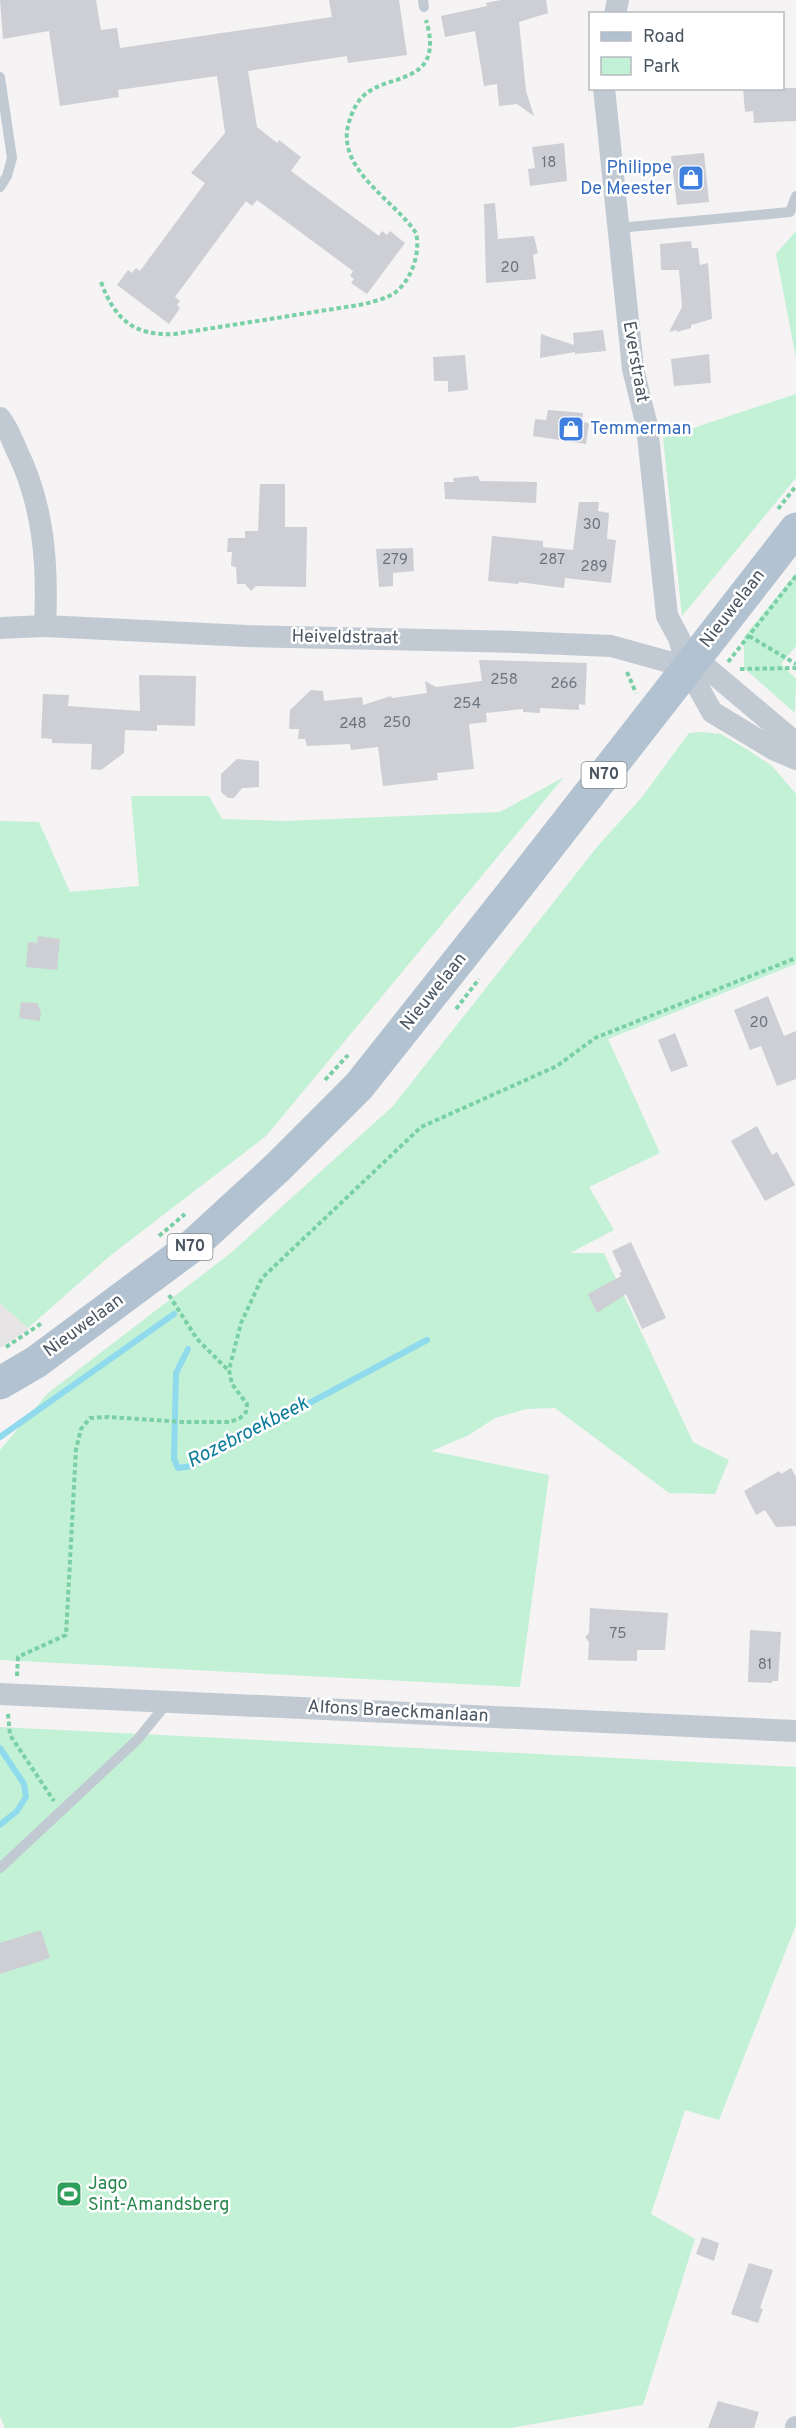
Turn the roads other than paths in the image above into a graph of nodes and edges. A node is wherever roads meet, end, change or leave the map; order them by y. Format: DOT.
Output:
graph roads {
  1 [pos="0,78"];
  2 [pos="604,90"];
  3 [pos="0,187"];
  4 [pos="796,196"];
  5 [pos="618,228"];
  6 [pos="0,418"];
  7 [pos="796,529"];
  8 [pos="45,626"];
  9 [pos="0,628"];
  10 [pos="687,667"];
  11 [pos="796,743"];
  12 [pos="796,759"];
  13 [pos="0,1383"];
  14 [pos="168,1702"];
  15 [pos="4,1704"];
  16 [pos="796,1731"];
  17 [pos="0,1868"];
  1 -- 3 [label="lane"];
  2 -- 5 [label="street, Everstraat"];
  4 -- 5 [label="lane"];
  5 -- 10 [label="street, Everstraat"];
  6 -- 8 [label="street"];
  7 -- 10 [label="main road, Nieuwelaan / N70"];
  8 -- 9 [label="street, Heiveldstraat"];
  8 -- 10 [label="street, Heiveldstraat"];
  10 -- 11 [label="street, Heiveldstraat"];
  10 -- 12 [label="street"];
  10 -- 13 [label="main road, Nieuwelaan / N70"];
  14 -- 15 [label="street, Alfons Braeckmanlaan"];
  14 -- 16 [label="street, Alfons Braeckmanlaan"];
  14 -- 17 [label="lane"];
}
